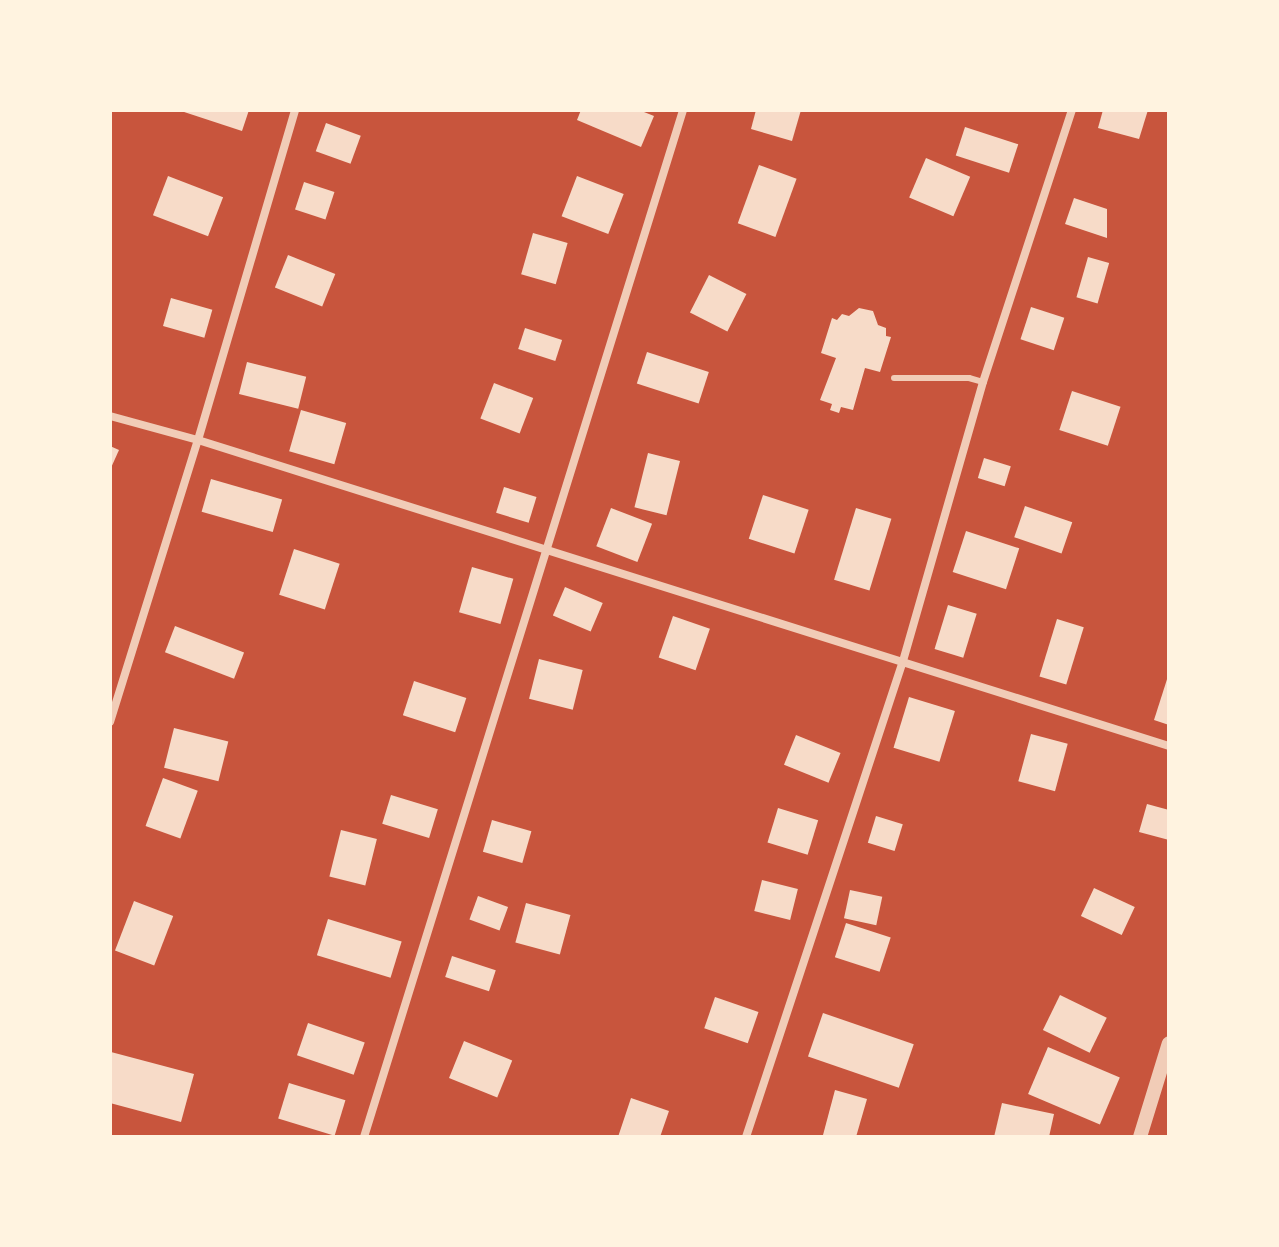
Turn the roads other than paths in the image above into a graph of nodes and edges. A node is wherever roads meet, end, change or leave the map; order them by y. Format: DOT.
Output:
graph roads {
  1 [pos="295,110"];
  2 [pos="683,110"];
  3 [pos="1072,110"];
  4 [pos="894,378"];
  5 [pos="983,382"];
  6 [pos="110,416"];
  7 [pos="198,440"];
  8 [pos="546,551"];
  9 [pos="903,661"];
  10 [pos="110,722"];
  11 [pos="1169,746"];
  12 [pos="1169,1043"];
  13 [pos="364,1137"];
  14 [pos="746,1137"];
  15 [pos="1140,1137"];
  1 -- 7 [label="street"];
  2 -- 8 [label="street"];
  3 -- 5 [label="street"];
  4 -- 5 [label="lane"];
  5 -- 9 [label="street"];
  6 -- 7 [label="street"];
  7 -- 8 [label="street"];
  7 -- 10 [label="street"];
  8 -- 9 [label="street"];
  8 -- 13 [label="street"];
  9 -- 11 [label="street"];
  9 -- 14 [label="street"];
  12 -- 15 [label="street"];
}
